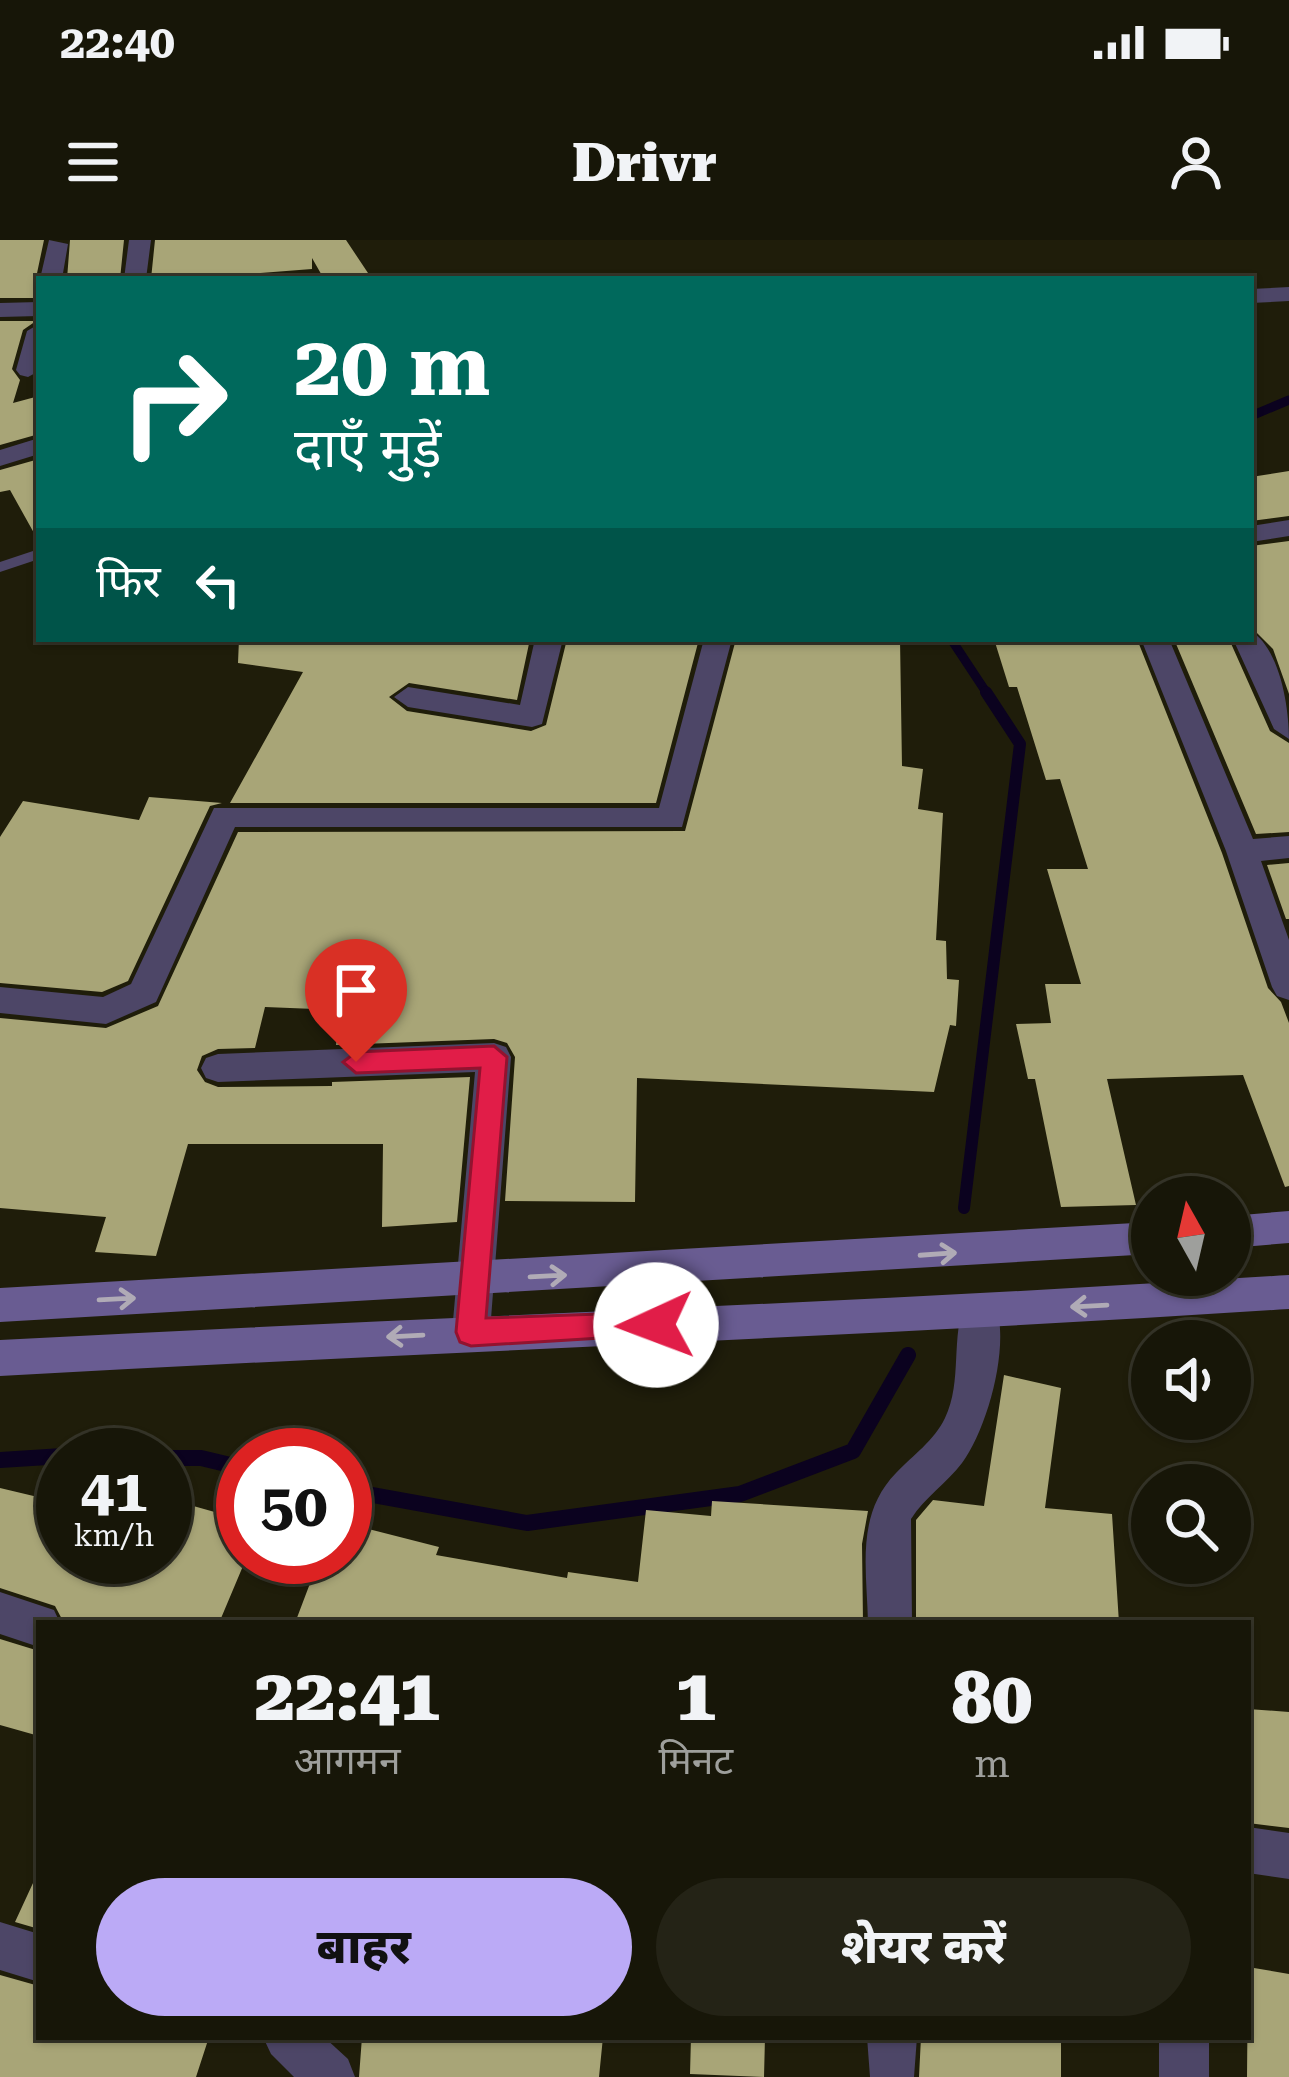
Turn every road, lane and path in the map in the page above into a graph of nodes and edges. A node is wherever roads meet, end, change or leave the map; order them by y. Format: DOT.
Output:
graph roads {
  1 [pos="140,240"];
  2 [pos="57,244"];
  3 [pos="52,276"];
  4 [pos="135,276"];
  5 [pos="1289,294"];
  6 [pos="1254,296"];
  7 [pos="36,308"];
  8 [pos="0,310"];
  9 [pos="33,368"];
  10 [pos="0,378"];
  11 [pos="36,447"];
  12 [pos="0,458"];
  13 [pos="1254,534"];
  14 [pos="1286,535"];
  15 [pos="36,555"];
  16 [pos="0,567"];
  17 [pos="548,642"];
  18 [pos="717,642"];
  19 [pos="1156,642"];
  20 [pos="1247,642"];
  21 [pos="408,697"];
  22 [pos="1289,729"];
  23 [pos="1289,847"];
  24 [pos="1242,851"];
  25 [pos="1286,974"];
  26 [pos="0,1000"];
  27 [pos="218,1068"];
  28 [pos="1289,1227"];
  29 [pos="1251,1230"];
  30 [pos="1131,1239"];
  31 [pos="472,1280"];
  32 [pos="1289,1292"];
  33 [pos="0,1305"];
  34 [pos="980,1312"];
  35 [pos="471,1332"];
  36 [pos="0,1358"];
  37 [pos="0,1613"];
  38 [pos="890,1620"];
  39 [pos="36,1624"];
  40 [pos="1251,1850"];
  41 [pos="1289,1856"];
  42 [pos="0,1946"];
  43 [pos="36,1957"];
  44 [pos="291,2040"];
  45 [pos="1184,2040"];
  46 [pos="330,2077"];
  47 [pos="1184,2077"];
  1 -- 4 [label="street"];
  2 -- 3 [label="street"];
  5 -- 6 [label="street"];
  7 -- 8 [label="street"];
  9 -- 10 [label="street"];
  11 -- 12 [label="street"];
  13 -- 14 [label="street"];
  15 -- 16 [label="lane"];
  17 -- 21 [label="street"];
  18 -- 26 [label="street"];
  19 -- 24 [label="street"];
  20 -- 22 [label="street"];
  23 -- 24 [label="street"];
  24 -- 25 [label="street"];
  27 -- 31 [label="street"];
  28 -- 29 [label="main road"];
  31 -- 30 [label="main road, one-way"];
  33 -- 31 [label="main road, one-way"];
  31 -- 35 [label="street"];
  32 -- 34 [label="main road, one-way"];
  34 -- 35 [label="main road"];
  34 -- 38 [label="street"];
  35 -- 36 [label="main road, one-way"];
  37 -- 39 [label="street"];
  40 -- 41 [label="street"];
  42 -- 43 [label="street"];
  44 -- 46 [label="street"];
  45 -- 47 [label="street"];
}
